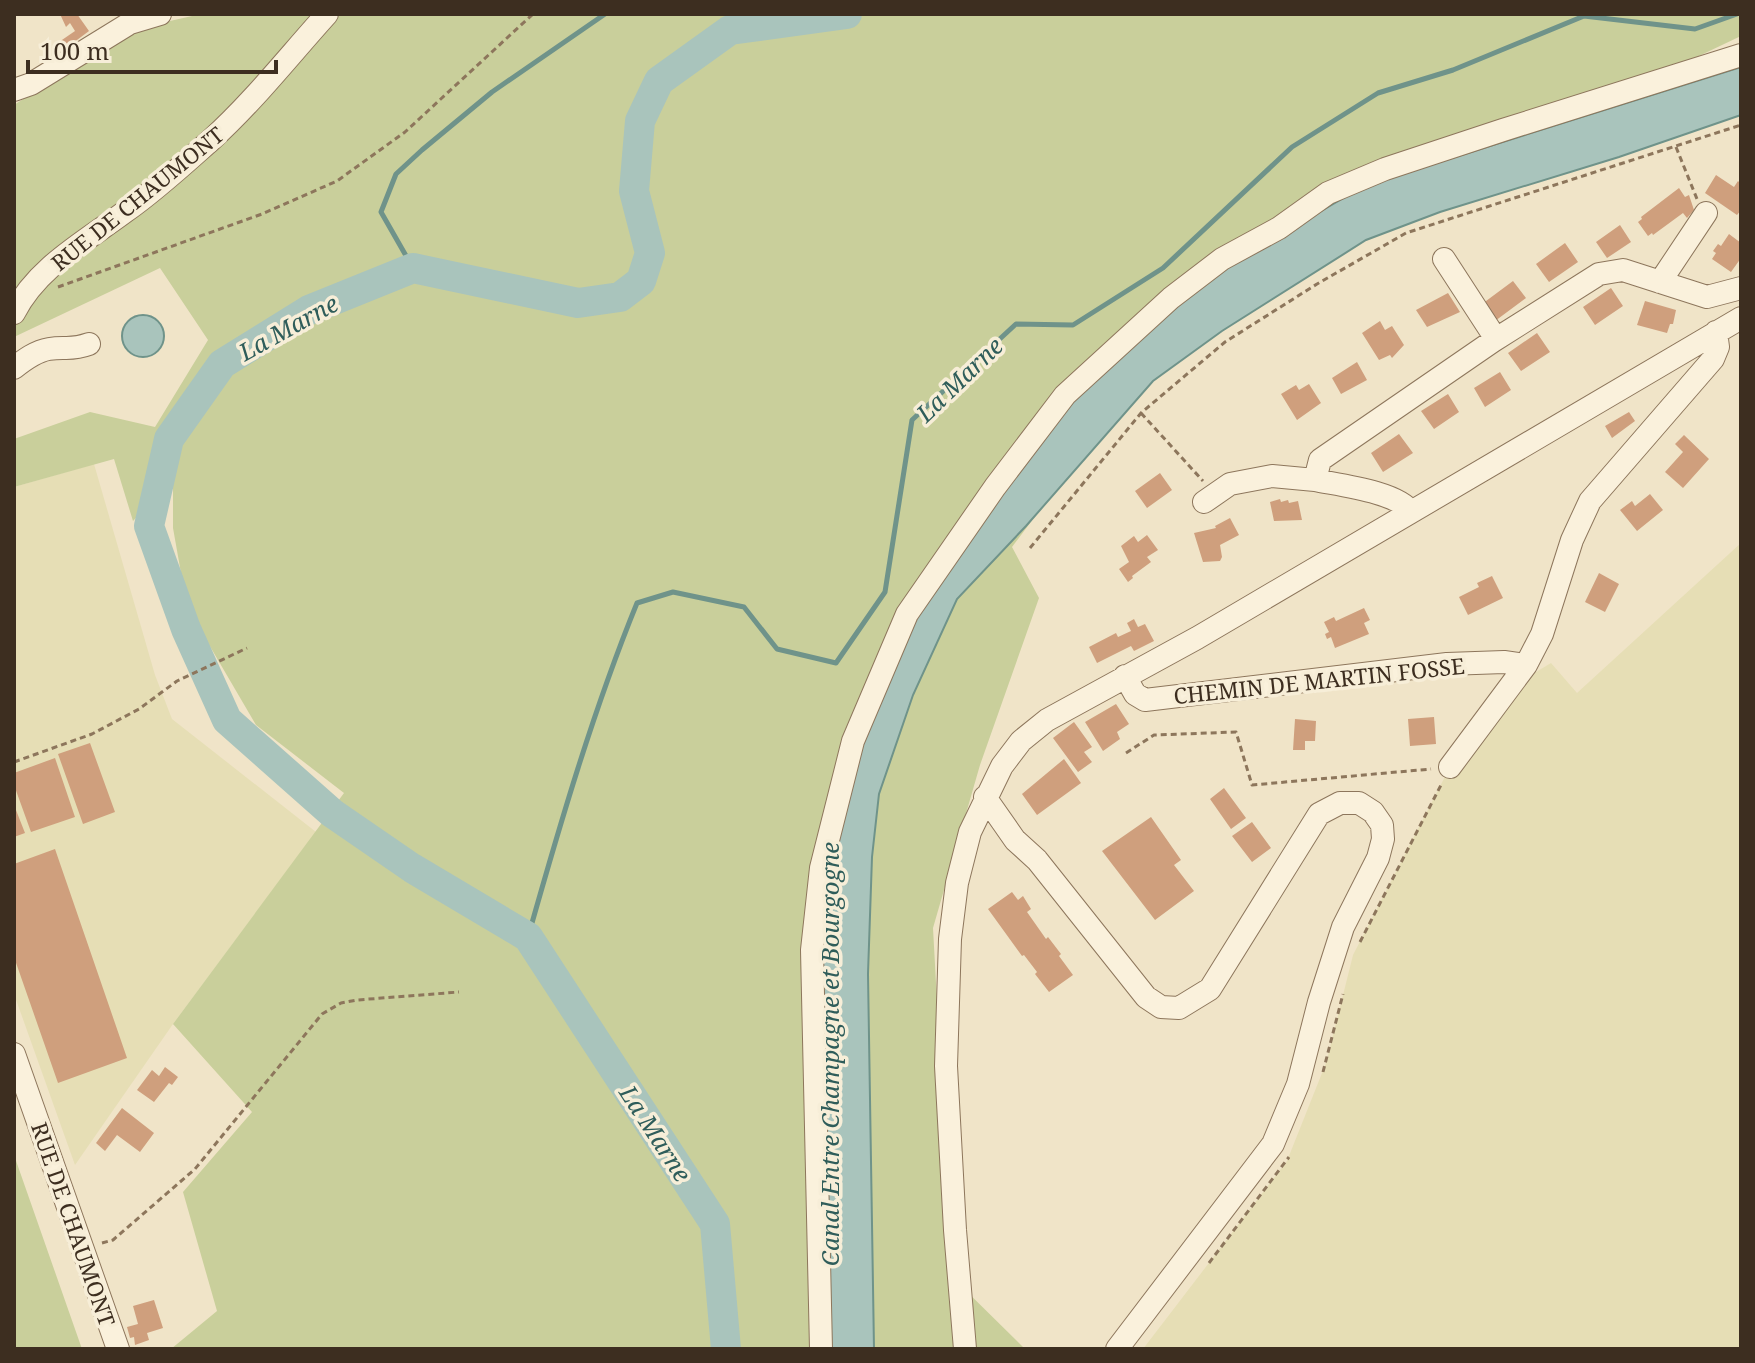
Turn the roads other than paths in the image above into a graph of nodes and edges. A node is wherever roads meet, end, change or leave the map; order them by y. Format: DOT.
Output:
graph roads {
  1 [pos="160,14"];
  2 [pos="327,14"];
  3 [pos="1741,55"];
  4 [pos="14,90"];
  5 [pos="1706,213"];
  6 [pos="1444,259"];
  7 [pos="1660,282"];
  8 [pos="1741,288"];
  9 [pos="14,312"];
  10 [pos="1741,318"];
  11 [pos="1716,332"];
  12 [pos="1494,340"];
  13 [pos="89,344"];
  14 [pos="14,368"];
  15 [pos="1315,480"];
  16 [pos="1210,498"];
  17 [pos="1411,512"];
  18 [pos="1526,665"];
  19 [pos="1125,676"];
  20 [pos="1450,767"];
  21 [pos="985,797"];
  22 [pos="14,1054"];
  23 [pos="118,1349"];
  24 [pos="821,1349"];
  25 [pos="965,1349"];
  26 [pos="1117,1349"];
  1 -- 4 [label="street"];
  2 -- 9 [label="street, RUE DE CHAUMONT"];
  3 -- 24 [label="street"];
  5 -- 7 [label="street"];
  6 -- 12 [label="street"];
  7 -- 8 [label="street"];
  7 -- 12 [label="street"];
  10 -- 11 [label="street"];
  11 -- 17 [label="street"];
  11 -- 18 [label="street"];
  12 -- 15 [label="street"];
  13 -- 14 [label="street"];
  15 -- 16 [label="street"];
  15 -- 17 [label="street"];
  17 -- 19 [label="street"];
  18 -- 19 [label="street, CHEMIN DE MARTIN FOSSE"];
  18 -- 20 [label="street"];
  19 -- 21 [label="street"];
  21 -- 25 [label="street"];
  21 -- 26 [label="street"];
  22 -- 23 [label="street, RUE DE CHAUMONT"];
}
